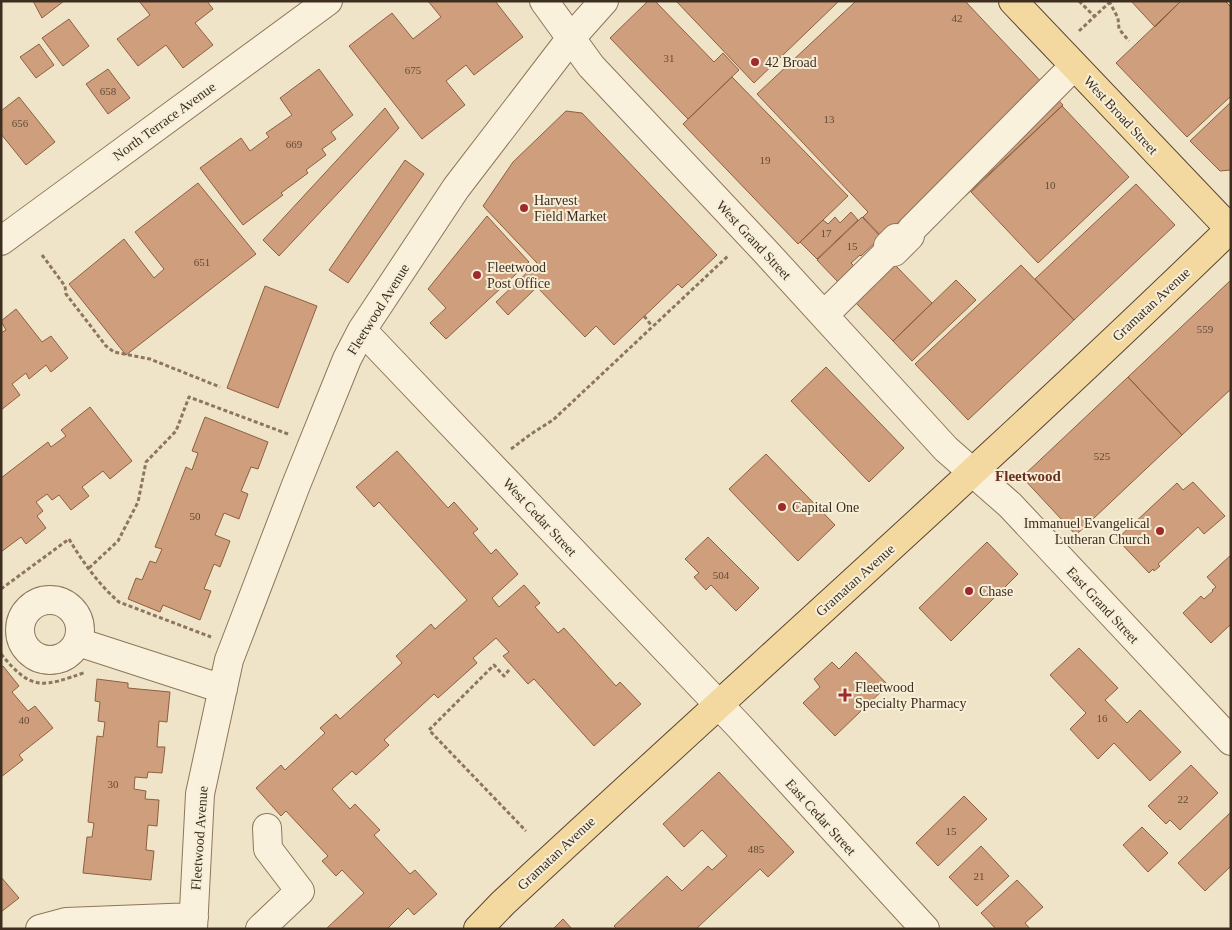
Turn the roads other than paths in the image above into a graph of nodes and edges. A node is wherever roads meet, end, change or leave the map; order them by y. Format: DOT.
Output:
graph roads {
  1 [pos="328,1"];
  2 [pos="544,1"];
  3 [pos="604,1"];
  4 [pos="1013,1"];
  5 [pos="571,38"];
  6 [pos="1074,66"];
  7 [pos="1231,229"];
  8 [pos="1,241"];
  9 [pos="824,315"];
  10 [pos="362,330"];
  11 [pos="972,472"];
  12 [pos="78,642"];
  13 [pos="223,689"];
  14 [pos="718,705"];
  15 [pos="1231,740"];
  16 [pos="267,828"];
  17 [pos="194,923"];
  18 [pos="40,929"];
  19 [pos="260,929"];
  20 [pos="478,929"];
  21 [pos="925,929"];
  1 -- 8 [label="street, North Terrace Avenue"];
  2 -- 5 [label="street, West Grand Street"];
  3 -- 5 [label="street, Fleetwood Avenue"];
  4 -- 6 [label="main road, West Broad Street"];
  5 -- 9 [label="street, West Grand Street"];
  5 -- 10 [label="street, Fleetwood Avenue"];
  6 -- 7 [label="main road, West Broad Street"];
  6 -- 9 [label="street"];
  7 -- 11 [label="main road, Gramatan Avenue"];
  9 -- 11 [label="street, West Grand Street"];
  10 -- 13 [label="street, Fleetwood Avenue"];
  10 -- 14 [label="street, West Cedar Street"];
  11 -- 14 [label="main road, Gramatan Avenue"];
  11 -- 15 [label="street, East Grand Street"];
  12 -- 13 [label="street"];
  13 -- 17 [label="street, Fleetwood Avenue"];
  14 -- 20 [label="main road, Gramatan Avenue"];
  14 -- 21 [label="street, East Cedar Street"];
  16 -- 19 [label="street"];
  17 -- 18 [label="street"];
}
